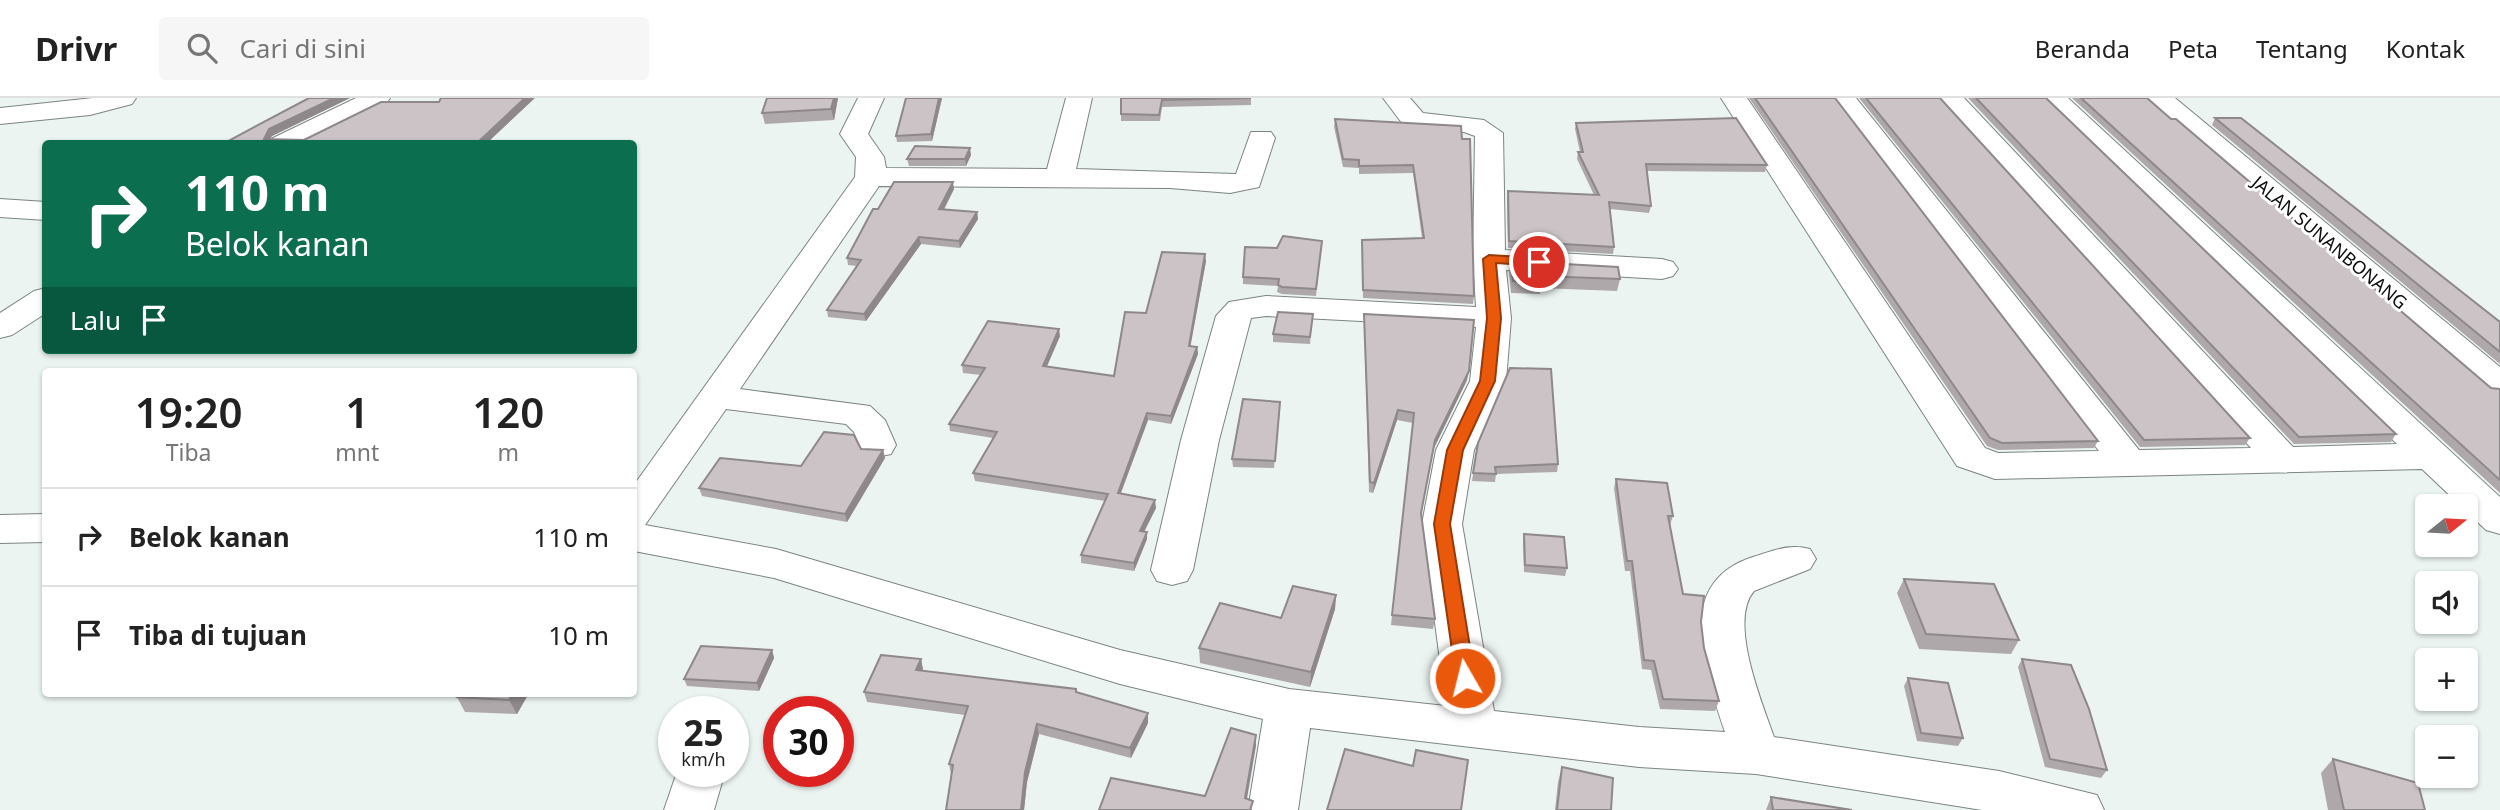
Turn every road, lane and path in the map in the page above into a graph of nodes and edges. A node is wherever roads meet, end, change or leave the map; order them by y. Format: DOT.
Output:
graph roads {
  1 [pos="124,98"];
  2 [pos="377,98"];
  3 [pos="871,98"];
  4 [pos="1079,98"];
  5 [pos="1396,98"];
  6 [pos="1734,98"];
  7 [pos="1842,98"];
  8 [pos="1949,98"];
  9 [pos="2053,98"];
  10 [pos="2159,98"];
  11 [pos="0,116"];
  12 [pos="1261,138"];
  13 [pos="291,140"];
  14 [pos="870,177"];
  15 [pos="1059,178"];
  16 [pos="0,208"];
  17 [pos="42,211"];
  18 [pos="1489,259"];
  19 [pos="1662,269"];
  20 [pos="42,301"];
  21 [pos="1494,318"];
  22 [pos="0,328"];
  23 [pos="2500,385"];
  24 [pos="716,397"];
  25 [pos="877,445"];
  26 [pos="2430,456"];
  27 [pos="2281,457"];
  28 [pos="2129,463"];
  29 [pos="637,510"];
  30 [pos="2500,520"];
  31 [pos="42,528"];
  32 [pos="0,529"];
  33 [pos="637,538"];
  34 [pos="1795,559"];
  35 [pos="1172,570"];
  36 [pos="1289,707"];
  37 [pos="1473,730"];
  38 [pos="1756,754"];
  39 [pos="696,787"];
  40 [pos="689,810"];
  41 [pos="1273,810"];
  42 [pos="2079,810"];
  1 -- 11 [label="street"];
  2 -- 13 [label="street"];
  3 -- 14 [label="street"];
  4 -- 15 [label="street"];
  5 -- 18 [label="street"];
  6 -- 28 [label="street"];
  7 -- 28 [label="street"];
  8 -- 27 [label="street"];
  9 -- 26 [label="street"];
  10 -- 23 [label="street, JALAN SUNANBONANG"];
  12 -- 15 [label="street"];
  14 -- 15 [label="street"];
  14 -- 24 [label="street"];
  16 -- 17 [label="street"];
  18 -- 19 [label="street"];
  18 -- 21 [label="street"];
  20 -- 22 [label="street"];
  21 -- 35 [label="street"];
  21 -- 37 [label="street"];
  24 -- 25 [label="street"];
  24 -- 29 [label="street"];
  26 -- 27 [label="street"];
  26 -- 30 [label="street"];
  27 -- 28 [label="street"];
  31 -- 32 [label="street"];
  33 -- 36 [label="street"];
  34 -- 38 [label="street"];
  36 -- 37 [label="street"];
  36 -- 41 [label="street"];
  37 -- 38 [label="street"];
  38 -- 42 [label="street"];
  39 -- 40 [label="street"];
}
